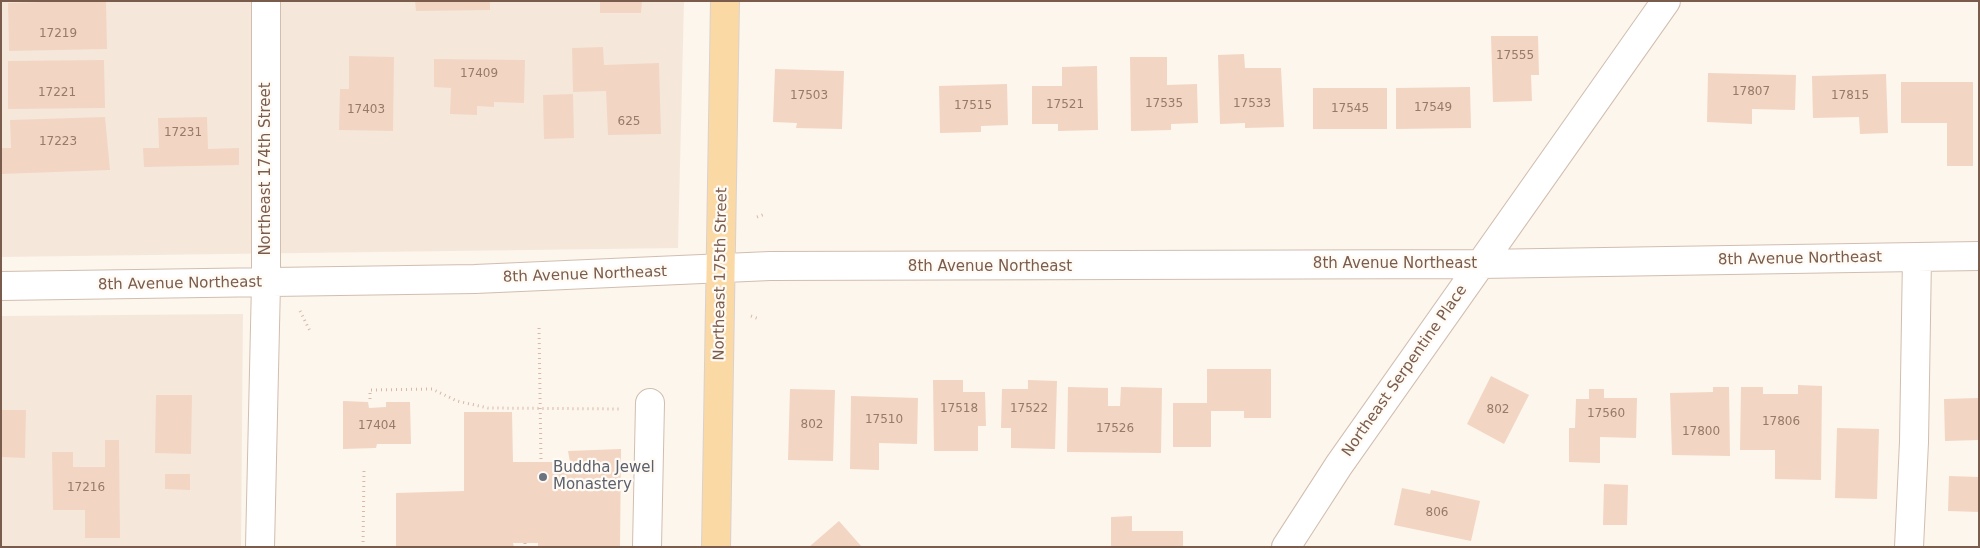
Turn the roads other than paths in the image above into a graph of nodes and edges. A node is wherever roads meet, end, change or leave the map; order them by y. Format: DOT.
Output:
graph roads {
  1 [pos="266,1"];
  2 [pos="725,1"];
  3 [pos="1666,1"];
  4 [pos="1979,256"];
  5 [pos="1917,257"];
  6 [pos="1480,264"];
  7 [pos="721,268"];
  8 [pos="266,283"];
  9 [pos="1,286"];
  10 [pos="650,406"];
  11 [pos="260,547"];
  12 [pos="647,547"];
  13 [pos="716,547"];
  14 [pos="1286,547"];
  15 [pos="1909,547"];
  1 -- 8 [label="street, Northeast 174th Street"];
  2 -- 7 [label="main road, Northeast 175th Street"];
  3 -- 6 [label="street, Northeast Serpentine Place"];
  4 -- 5 [label="street, 8th Avenue Northeast"];
  5 -- 6 [label="street, 8th Avenue Northeast"];
  5 -- 15 [label="street"];
  6 -- 7 [label="street, 8th Avenue Northeast"];
  6 -- 14 [label="street, Northeast Serpentine Place"];
  7 -- 8 [label="street, 8th Avenue Northeast"];
  7 -- 13 [label="main road, Northeast 175th Street"];
  8 -- 9 [label="street, 8th Avenue Northeast"];
  8 -- 11 [label="street, Northeast 174th Street"];
  10 -- 12 [label="street"];
}
